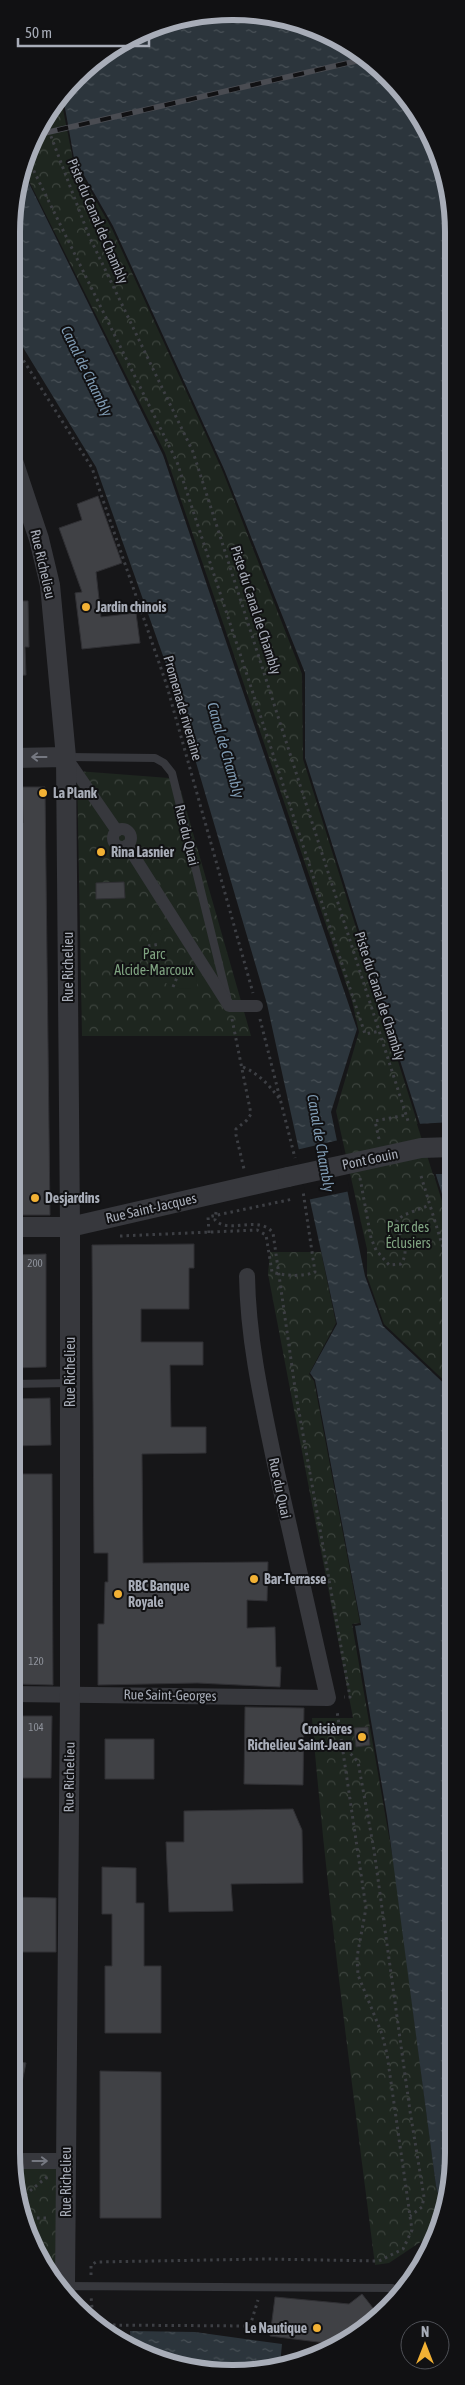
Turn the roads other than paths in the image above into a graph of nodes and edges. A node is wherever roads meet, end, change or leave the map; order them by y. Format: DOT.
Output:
graph roads {
  1 [pos="20,482"];
  2 [pos="66,757"];
  3 [pos="20,758"];
  4 [pos="229,1006"];
  5 [pos="257,1006"];
  6 [pos="445,1147"];
  7 [pos="295,1176"];
  8 [pos="70,1227"];
  9 [pos="20,1228"];
  10 [pos="247,1276"];
  11 [pos="70,1383"];
  12 [pos="20,1384"];
  13 [pos="70,1693"];
  14 [pos="20,1694"];
  15 [pos="334,1700"];
  16 [pos="66,2161"];
  17 [pos="20,2162"];
  18 [pos="66,2284"];
  19 [pos="392,2288"];
  20 [pos="71,2290"];
  1 -- 2 [label="street, Rue Richelieu"];
  2 -- 3 [label="street, one-way"];
  2 -- 4 [label="street"];
  2 -- 4 [label="lane, Rue du Quai"];
  2 -- 8 [label="street, Rue Richelieu"];
  4 -- 5 [label="street"];
  6 -- 7 [label="street, Pont Gouin, bridge"];
  7 -- 8 [label="street, Rue Saint-Jacques"];
  8 -- 9 [label="street, Rue Saint-Jacques"];
  8 -- 11 [label="street, Rue Richelieu"];
  10 -- 15 [label="street, Rue du Quai"];
  11 -- 12 [label="lane"];
  11 -- 13 [label="street, Rue Richelieu"];
  13 -- 14 [label="street, Rue Saint-Georges"];
  13 -- 15 [label="street, Rue Saint-Georges"];
  13 -- 16 [label="street, Rue Richelieu"];
  17 -- 16 [label="street, one-way"];
  16 -- 18 [label="street, Rue Richelieu"];
  19 -- 20 [label="lane"];
}
